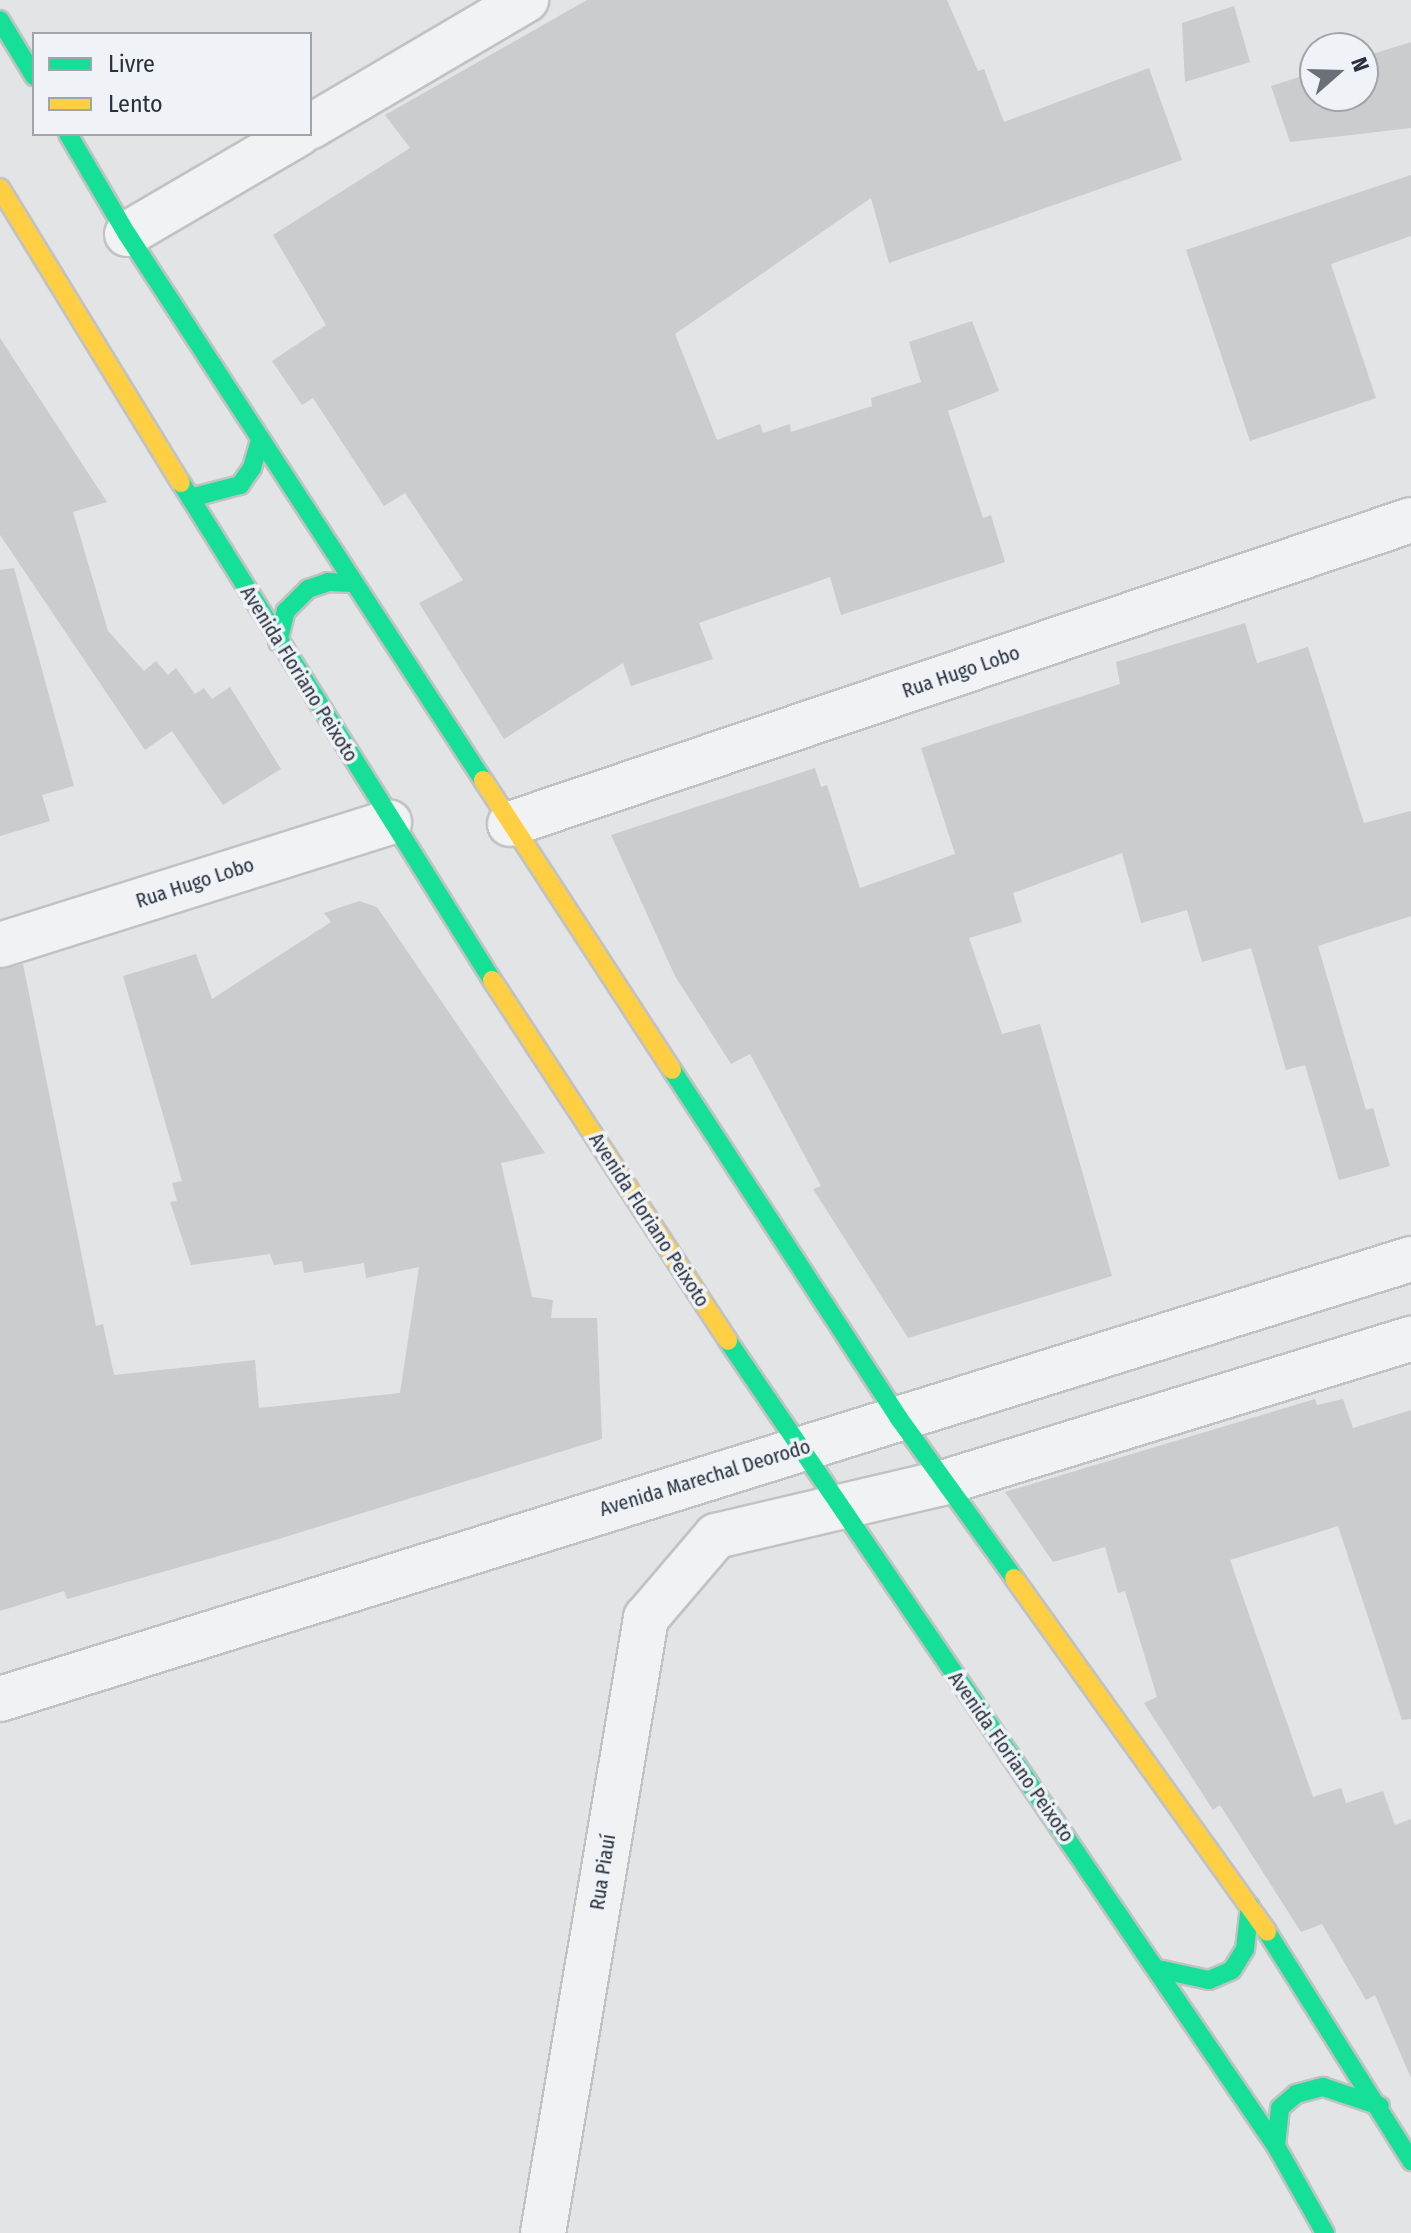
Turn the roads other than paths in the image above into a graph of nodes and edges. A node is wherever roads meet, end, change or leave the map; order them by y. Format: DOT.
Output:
graph roads {
  1 [pos="526,0"];
  2 [pos="3,30"];
  3 [pos="32,73"];
  4 [pos="312,126"];
  5 [pos="69,136"];
  6 [pos="295,136"];
  7 [pos="0,188"];
  8 [pos="127,234"];
  9 [pos="260,440"];
  10 [pos="190,498"];
  11 [pos="1411,520"];
  12 [pos="354,583"];
  13 [pos="278,642"];
  14 [pos="389,822"];
  15 [pos="510,824"];
  16 [pos="0,945"];
  17 [pos="1411,1259"];
  18 [pos="1411,1339"];
  19 [pos="898,1417"];
  20 [pos="798,1449"];
  21 [pos="942,1483"];
  22 [pos="836,1506"];
  23 [pos="0,1699"];
  24 [pos="1250,1906"];
  25 [pos="1158,1969"];
  26 [pos="1380,2106"];
  27 [pos="1276,2146"];
  28 [pos="1411,2161"];
  29 [pos="543,2233"];
  30 [pos="1325,2233"];
  1 -- 4 [label="street"];
  2 -- 3 [label="street"];
  5 -- 8 [label="street"];
  6 -- 8 [label="street"];
  7 -- 10 [label="street, Avenida Floriano Peixoto"];
  8 -- 9 [label="street"];
  9 -- 10 [label="street"];
  9 -- 12 [label="street"];
  10 -- 13 [label="street, Avenida Floriano Peixoto"];
  11 -- 15 [label="street, Rua Hugo Lobo"];
  12 -- 13 [label="street"];
  12 -- 15 [label="street"];
  13 -- 14 [label="street, Avenida Floriano Peixoto"];
  14 -- 16 [label="street, Rua Hugo Lobo"];
  14 -- 20 [label="street, Avenida Floriano Peixoto"];
  15 -- 19 [label="street"];
  17 -- 19 [label="street, Avenida Marechal Deorodo"];
  18 -- 21 [label="street"];
  19 -- 20 [label="street, Avenida Marechal Deorodo"];
  19 -- 21 [label="street"];
  20 -- 22 [label="street, Avenida Floriano Peixoto"];
  20 -- 23 [label="street, Avenida Marechal Deorodo"];
  21 -- 22 [label="street"];
  21 -- 24 [label="street"];
  22 -- 25 [label="street, Avenida Floriano Peixoto"];
  22 -- 29 [label="street, Rua Piauí"];
  24 -- 25 [label="street"];
  24 -- 26 [label="street"];
  25 -- 27 [label="street, Avenida Floriano Peixoto"];
  26 -- 27 [label="street"];
  26 -- 28 [label="street"];
  27 -- 30 [label="street, Avenida Floriano Peixoto"];
}
